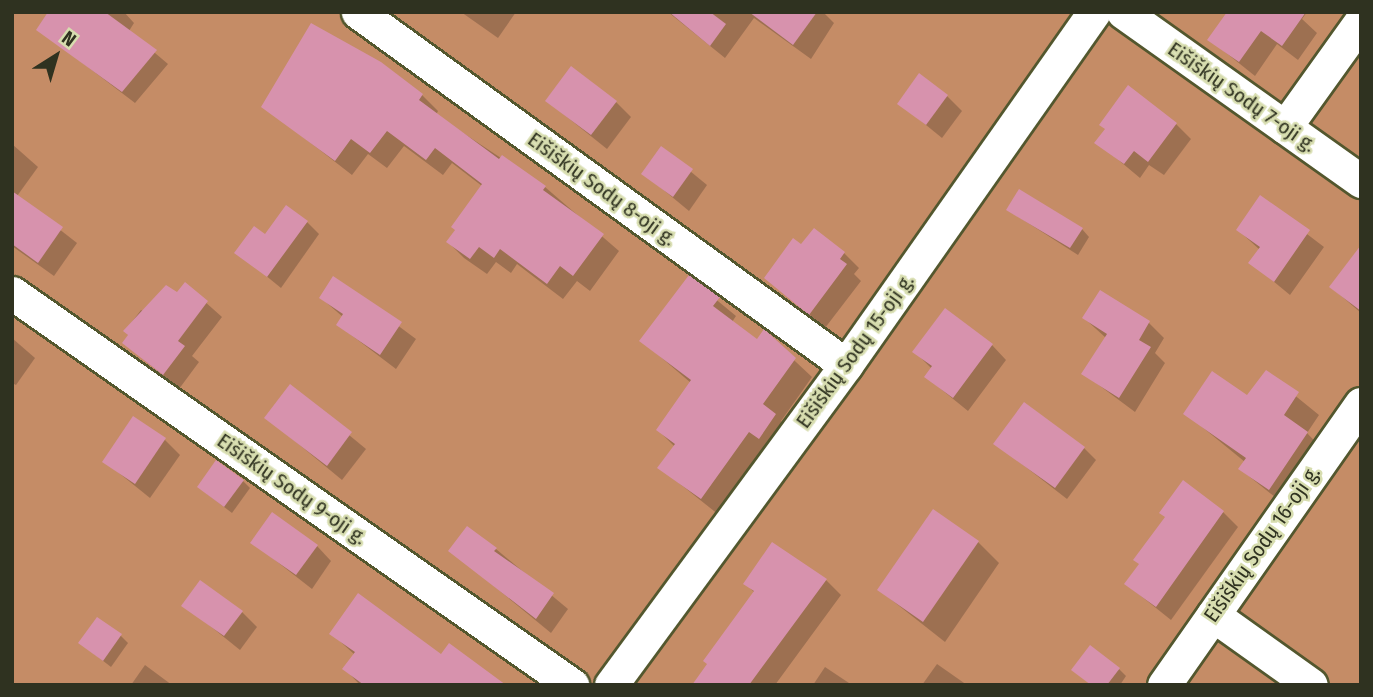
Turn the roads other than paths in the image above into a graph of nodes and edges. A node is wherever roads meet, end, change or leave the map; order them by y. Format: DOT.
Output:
graph roads {
  1 [pos="358,12"];
  2 [pos="1094,12"];
  3 [pos="1123,12"];
  4 [pos="1361,21"];
  5 [pos="1285,127"];
  6 [pos="1361,181"];
  7 [pos="12,293"];
  8 [pos="846,365"];
  9 [pos="1361,404"];
  10 [pos="1213,615"];
  11 [pos="572,685"];
  12 [pos="611,685"];
  13 [pos="1164,685"];
  14 [pos="1311,685"];
  1 -- 8 [label="street, Eišiškių Sodų 8-oji g."];
  2 -- 8 [label="street, Eišiškių Sodų 15-oji g."];
  3 -- 5 [label="street, Eišiškių Sodų 7-oji g."];
  4 -- 5 [label="street"];
  5 -- 6 [label="street, Eišiškių Sodų 7-oji g."];
  7 -- 11 [label="street, Eišiškių Sodų 9-oji g."];
  8 -- 12 [label="street, Eišiškių Sodų 15-oji g."];
  9 -- 10 [label="street, Eišiškių Sodų 16-oji g."];
  10 -- 13 [label="street, Eišiškių Sodų 16-oji g."];
  10 -- 14 [label="street"];
}
